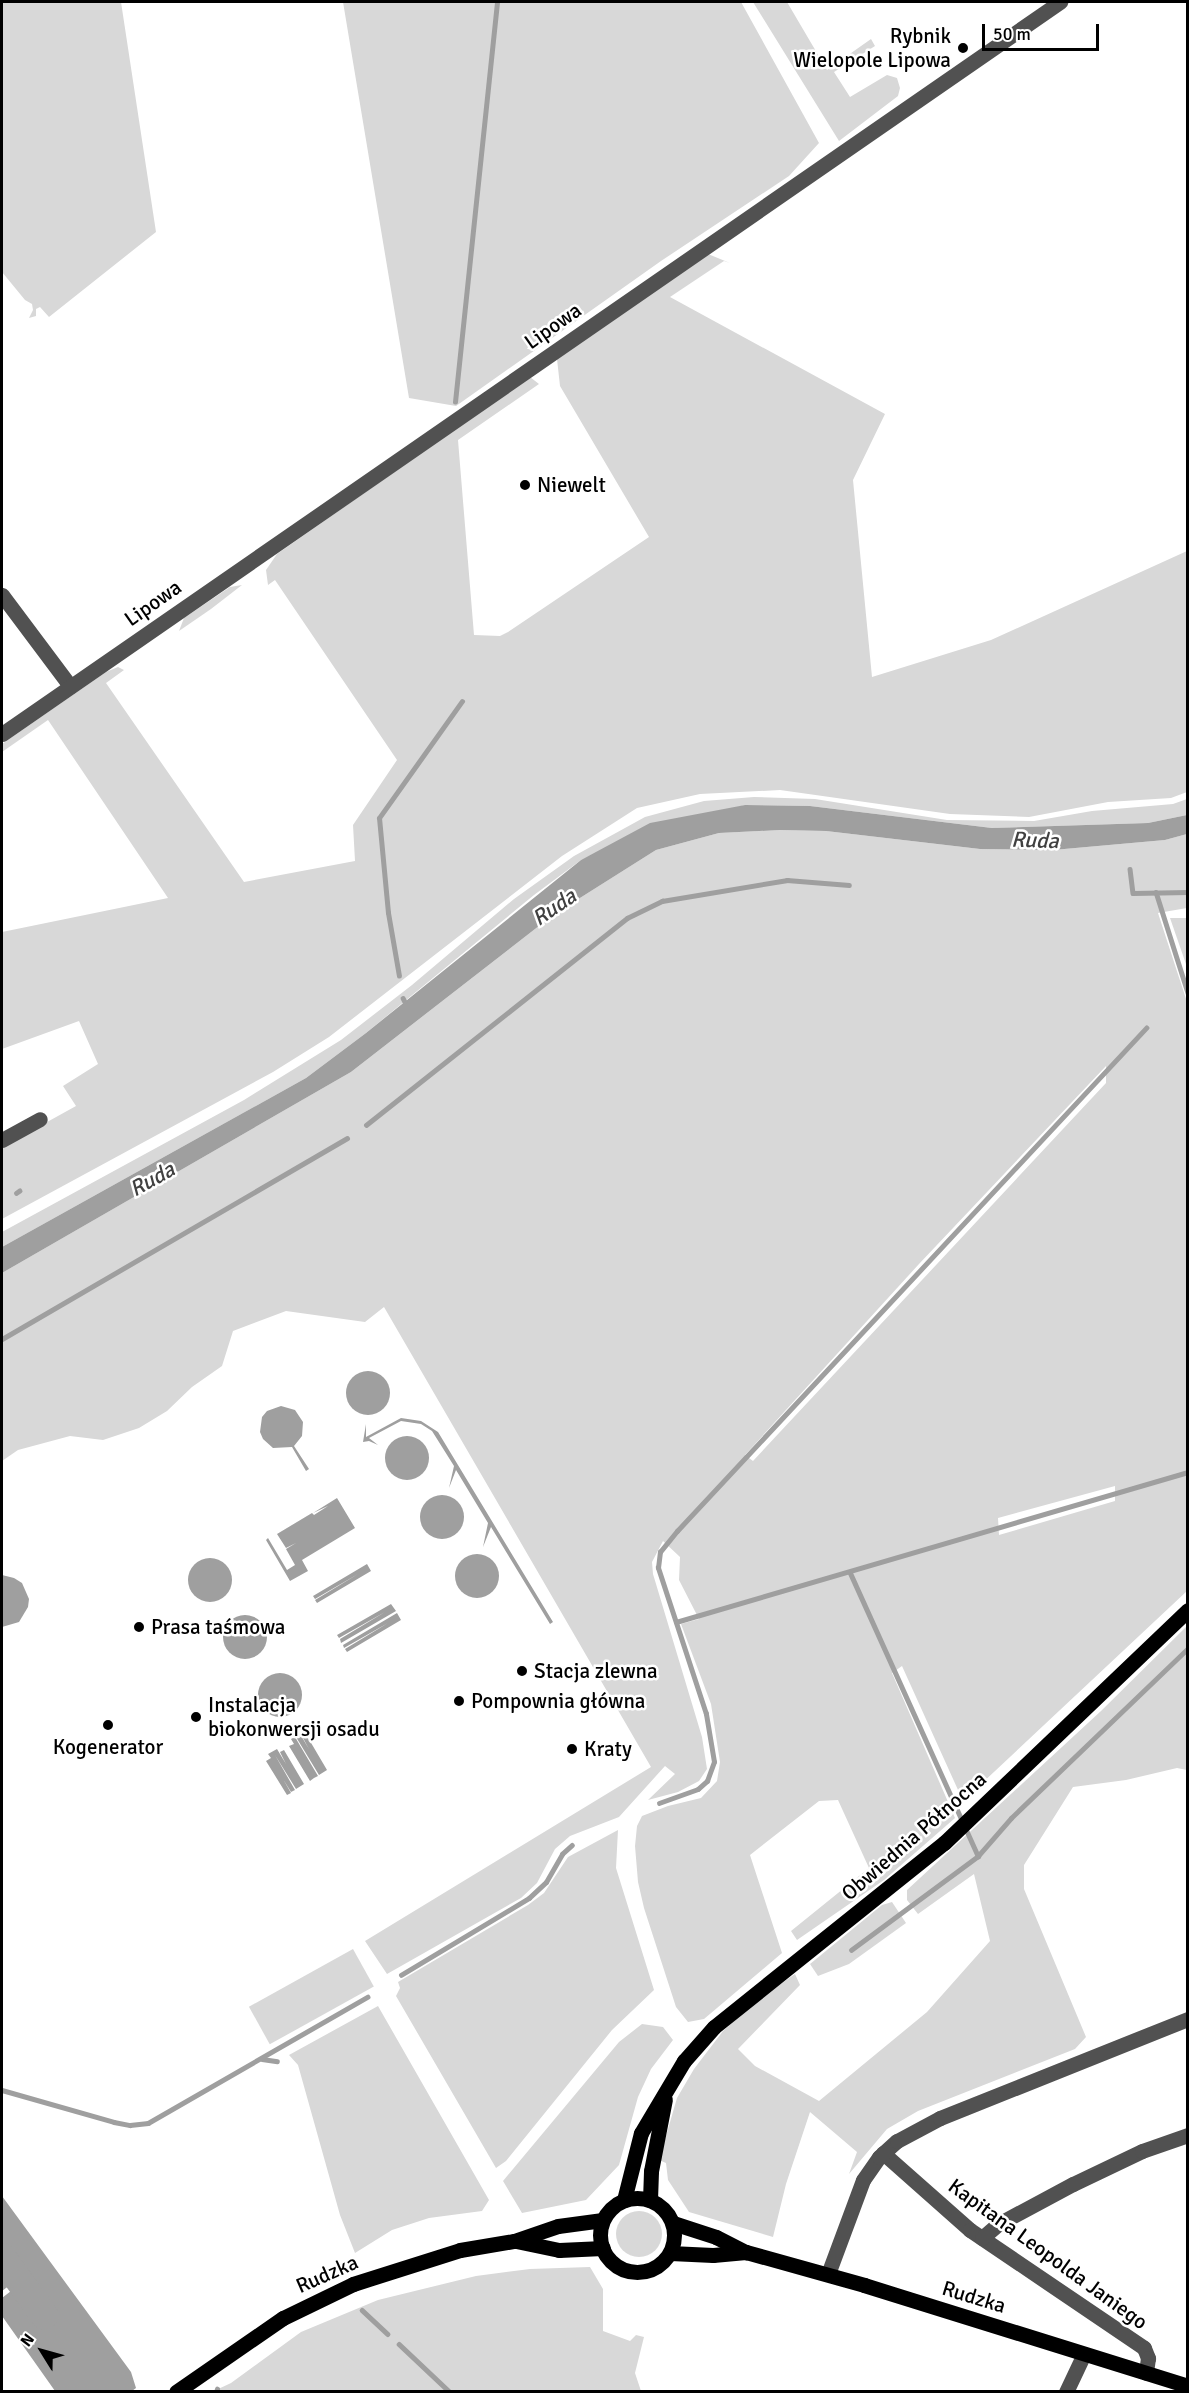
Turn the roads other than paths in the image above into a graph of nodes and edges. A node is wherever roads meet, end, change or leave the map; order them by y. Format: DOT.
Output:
graph roads {
  1 [pos="1060,2"];
  2 [pos="2,595"];
  3 [pos="70,686"];
  4 [pos="2,734"];
  5 [pos="40,1119"];
  6 [pos="2,1140"];
  7 [pos="1188,1610"];
  8 [pos="1188,2019"];
  9 [pos="667,2090"];
  10 [pos="1188,2135"];
  11 [pos="883,2153"];
  12 [pos="624,2200"];
  13 [pos="650,2200"];
  14 [pos="603,2220"];
  15 [pos="673,2223"];
  16 [pos="982,2238"];
  17 [pos="514,2241"];
  18 [pos="603,2248"];
  19 [pos="747,2252"];
  20 [pos="670,2253"];
  21 [pos="828,2274"];
  22 [pos="1084,2354"];
  23 [pos="1146,2373"];
  24 [pos="1187,2389"];
  25 [pos="176,2391"];
  26 [pos="1066,2391"];
  1 -- 3 [label="street, Lipowa"];
  2 -- 3 [label="street"];
  3 -- 4 [label="street, Lipowa"];
  5 -- 6 [label="street"];
  7 -- 9 [label="main road, Obwiednia Północna"];
  8 -- 11 [label="street"];
  9 -- 12 [label="main road, Obwiednia Północna"];
  9 -- 13 [label="main road, Obwiednia Północna"];
  10 -- 16 [label="street"];
  11 -- 16 [label="street, Kapitana Leopolda Janiego"];
  11 -- 21 [label="street"];
  12 -- 13 [label="main road"];
  12 -- 14 [label="main road"];
  13 -- 15 [label="main road"];
  14 -- 17 [label="main road, Rudzka"];
  14 -- 18 [label="main road"];
  15 -- 19 [label="main road, Rudzka"];
  15 -- 20 [label="main road"];
  16 -- 23 [label="street, Kapitana Leopolda Janiego"];
  17 -- 18 [label="main road, Rudzka"];
  17 -- 25 [label="main road, Rudzka"];
  18 -- 20 [label="main road"];
  19 -- 20 [label="main road, Rudzka"];
  19 -- 21 [label="main road, Rudzka"];
  21 -- 22 [label="main road, Rudzka"];
  22 -- 23 [label="main road, Rudzka"];
  22 -- 26 [label="street"];
  23 -- 24 [label="main road, Rudzka"];
}
